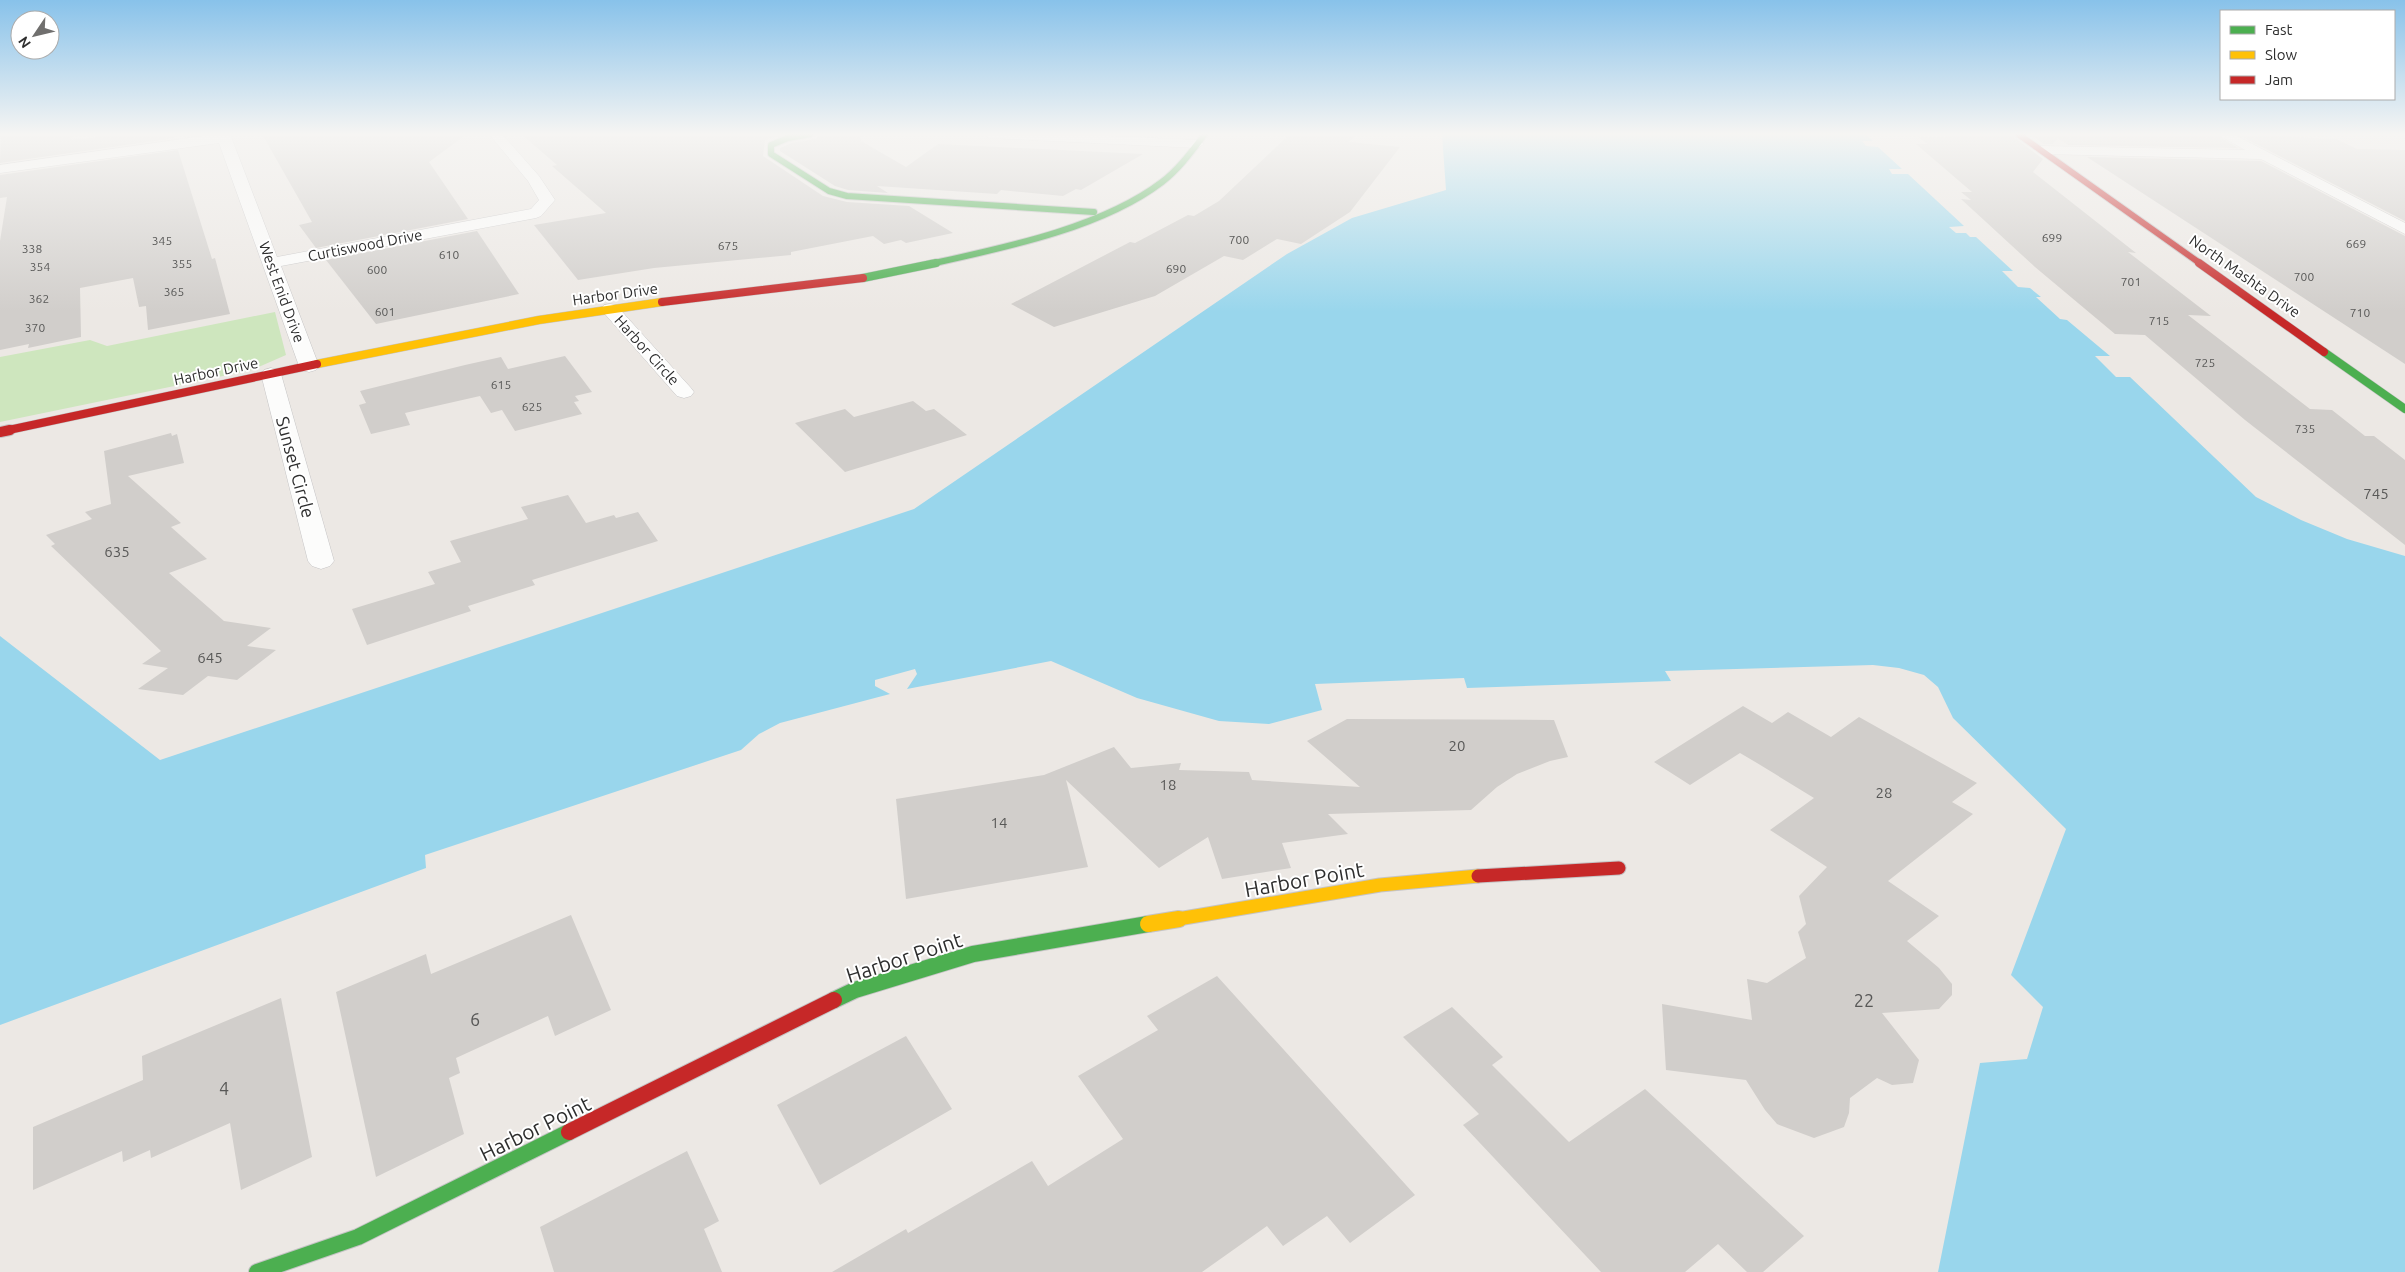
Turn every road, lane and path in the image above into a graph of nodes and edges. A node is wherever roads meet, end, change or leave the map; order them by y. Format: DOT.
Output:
graph roads {
  1 [pos="245,193"];
  2 [pos="542,193"];
  3 [pos="837,193"];
  4 [pos="1142,193"];
  5 [pos="2103,193"];
  6 [pos="2337,193"];
  7 [pos="1103,213"];
  8 [pos="2405,229"];
  9 [pos="272,263"];
  10 [pos="610,309"];
  11 [pos="310,366"];
  12 [pos="271,374"];
  13 [pos="684,392"];
  14 [pos="2405,409"];
  15 [pos="0,432"];
  16 [pos="321,561"];
  17 [pos="1619,868"];
  18 [pos="257,1272"];
  1 -- 9 [label="street, West Enid Drive"];
  2 -- 9 [label="street, Curtiswood Drive"];
  3 -- 7 [label="street"];
  4 -- 7 [label="street, Harbor Drive"];
  5 -- 14 [label="street, North Mashta Drive"];
  6 -- 8 [label="street"];
  7 -- 10 [label="street, Harbor Drive"];
  9 -- 11 [label="street, West Enid Drive"];
  10 -- 11 [label="street, Harbor Drive"];
  10 -- 13 [label="street, Harbor Circle"];
  11 -- 12 [label="street, Harbor Drive"];
  12 -- 15 [label="street, Harbor Drive"];
  12 -- 16 [label="street, Sunset Circle"];
  17 -- 18 [label="street, Harbor Point"];
}
